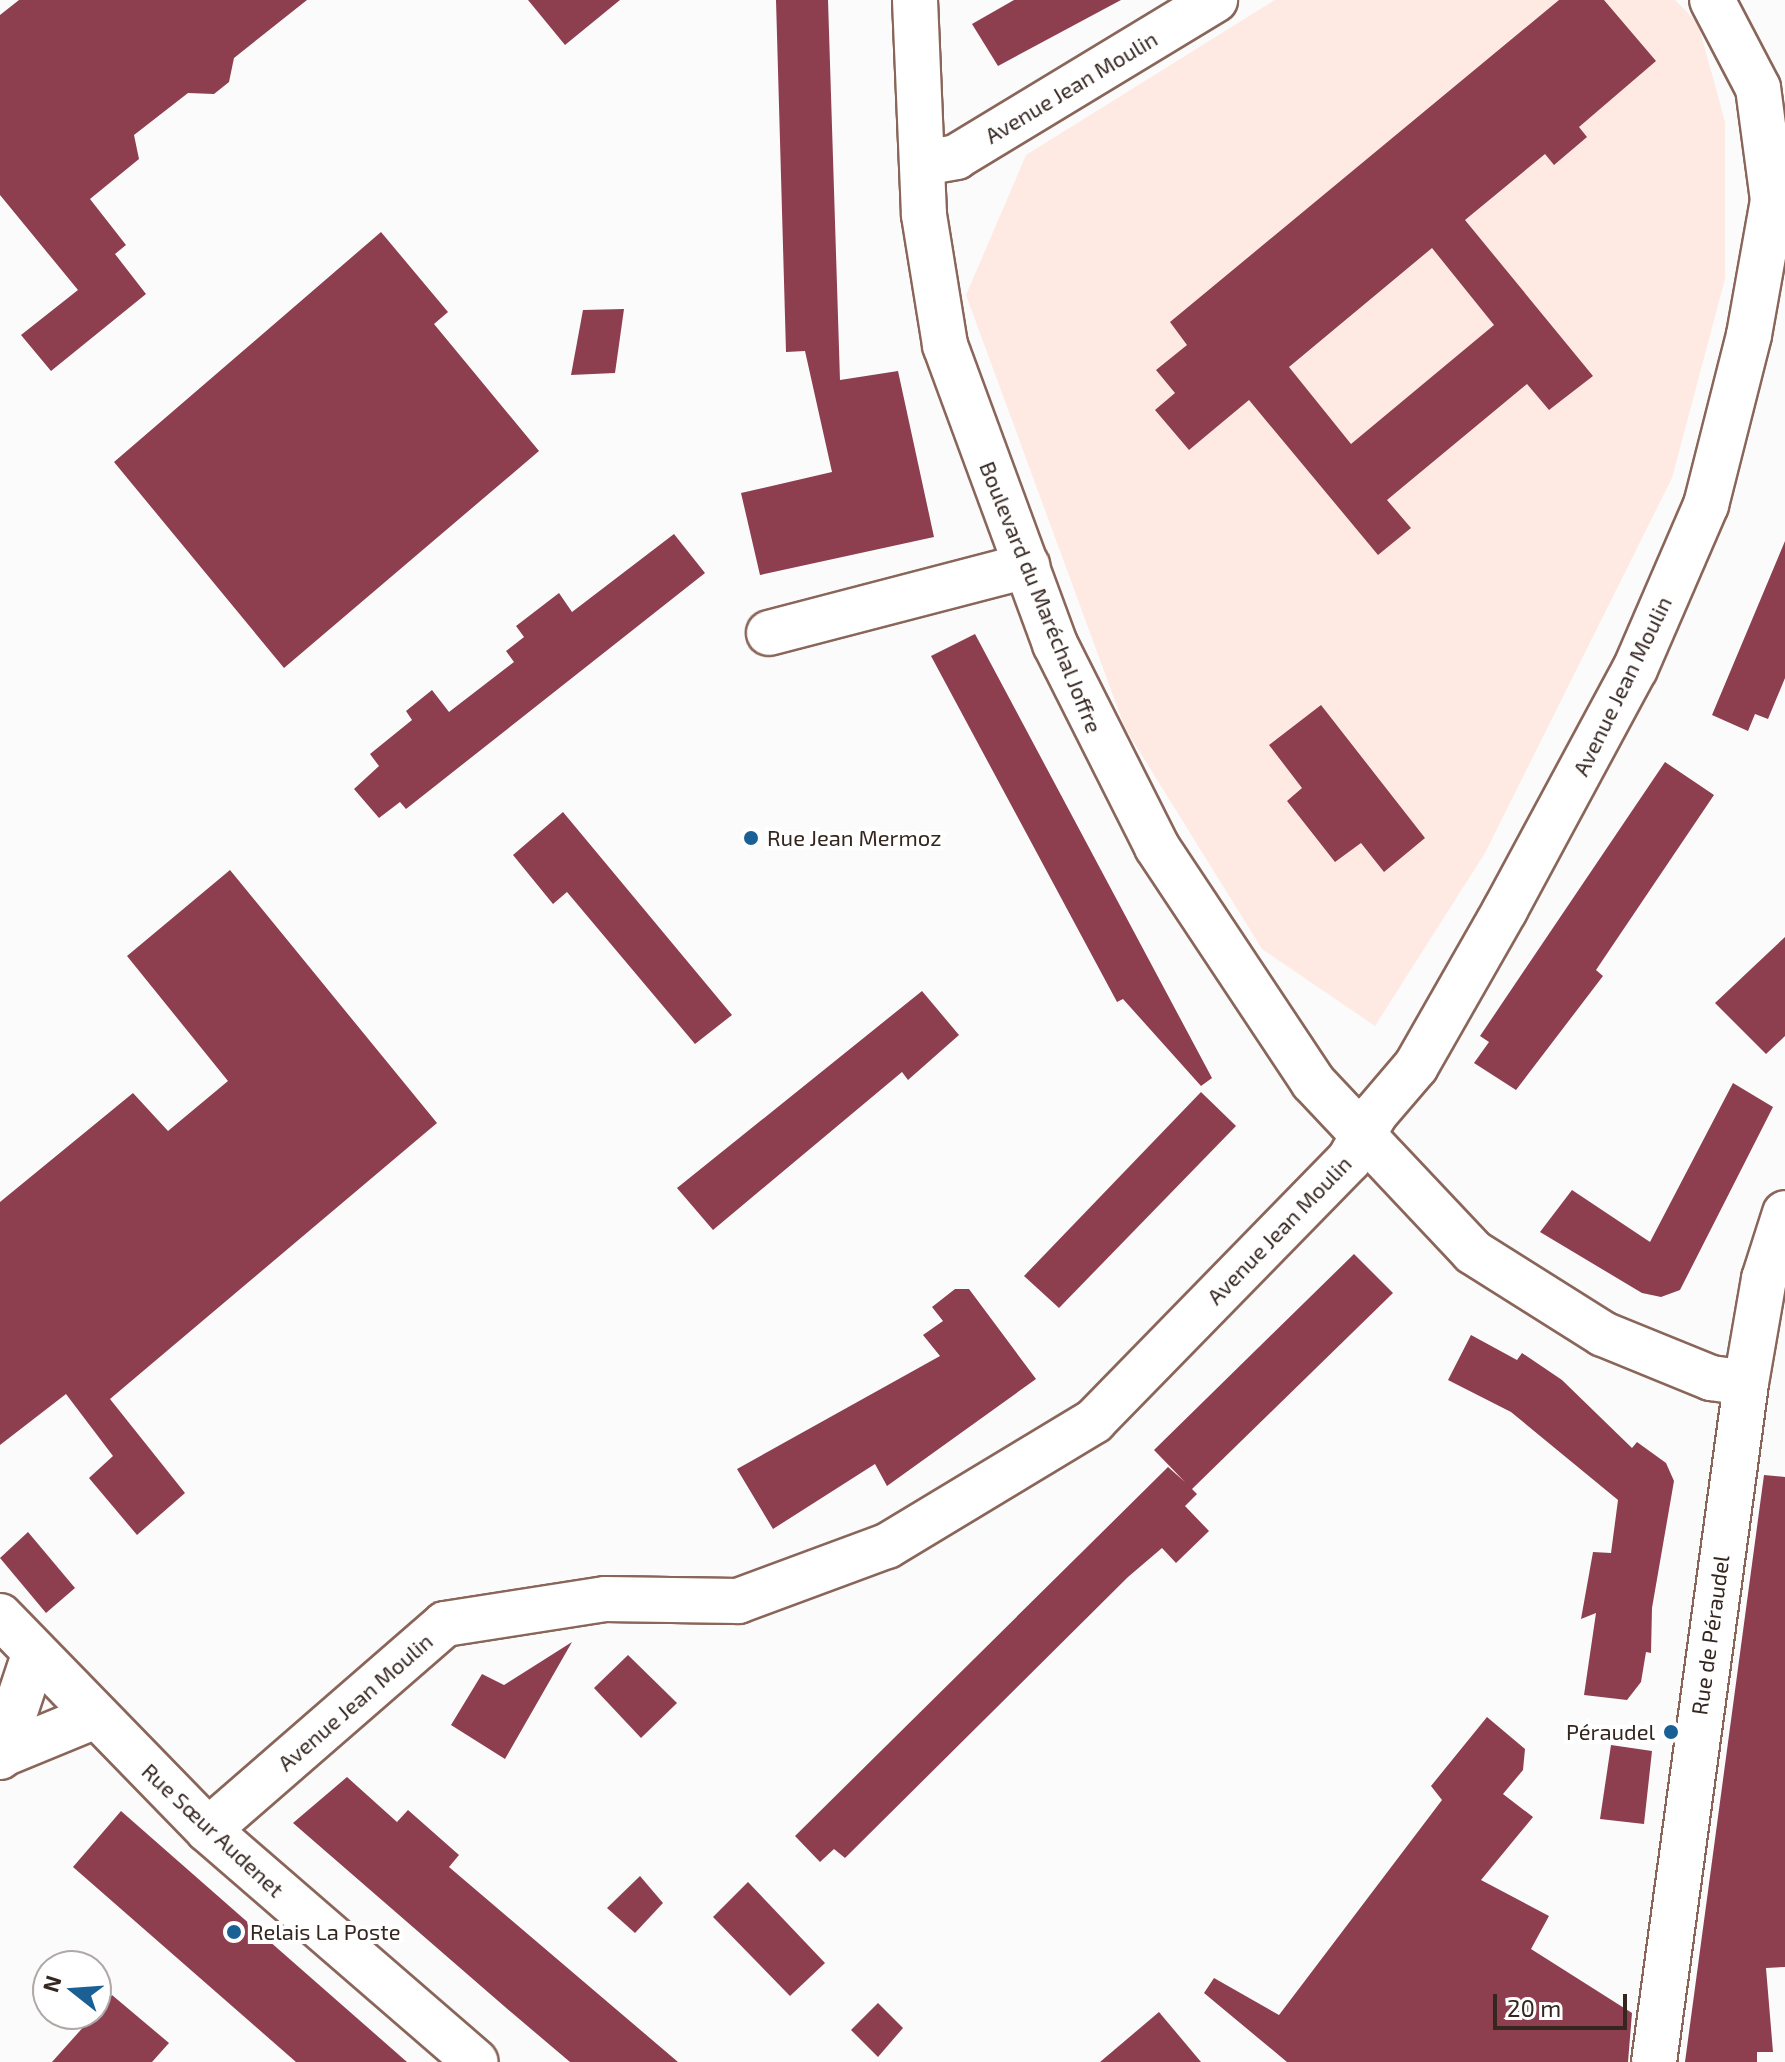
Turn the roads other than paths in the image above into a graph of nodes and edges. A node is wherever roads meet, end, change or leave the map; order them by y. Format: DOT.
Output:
graph roads {
  1 [pos="915,0"];
  2 [pos="1215,0"];
  3 [pos="1712,0"];
  4 [pos="923,163"];
  5 [pos="1027,566"];
  6 [pos="769,633"];
  7 [pos="1361,1138"];
  8 [pos="1785,1213"];
  9 [pos="1746,1383"];
  10 [pos="0,1616"];
  11 [pos="34,1655"];
  12 [pos="93,1717"];
  13 [pos="0,1756"];
  14 [pos="208,1830"];
  15 [pos="476,2062"];
  16 [pos="1654,2062"];
  1 -- 4 [label="street, Boulevard du Maréchal Joffre"];
  2 -- 4 [label="street, Avenue Jean Moulin"];
  3 -- 7 [label="street, Avenue Jean Moulin"];
  4 -- 5 [label="street, Boulevard du Maréchal Joffre"];
  5 -- 6 [label="street"];
  5 -- 7 [label="street, Boulevard du Maréchal Joffre"];
  7 -- 9 [label="street, Boulevard du Maréchal Joffre"];
  7 -- 14 [label="street, Avenue Jean Moulin"];
  8 -- 9 [label="street, Rue de Péraudel"];
  9 -- 16 [label="street, Rue de Péraudel"];
  10 -- 11 [label="street, Rue Sœur Audenet"];
  11 -- 12 [label="street, Rue Sœur Audenet"];
  11 -- 13 [label="street"];
  12 -- 13 [label="street"];
  12 -- 14 [label="street, Rue Sœur Audenet"];
  14 -- 15 [label="street, Rue Sœur Audenet"];
}
